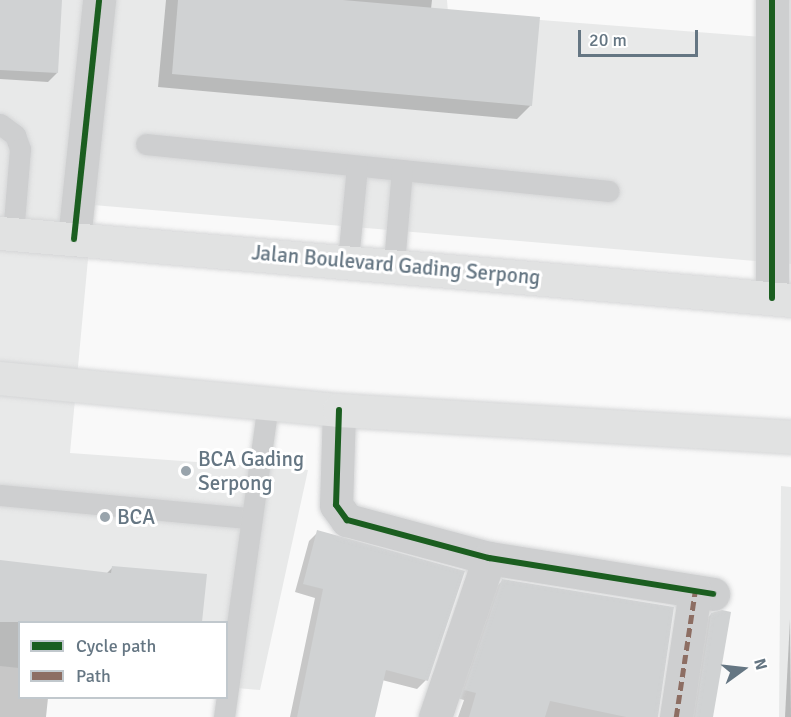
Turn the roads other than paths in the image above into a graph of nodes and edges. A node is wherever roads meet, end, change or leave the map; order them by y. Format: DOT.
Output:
graph roads {
  1 [pos="99,0"];
  2 [pos="772,0"];
  3 [pos="0,124"];
  4 [pos="146,144"];
  5 [pos="357,166"];
  6 [pos="402,170"];
  7 [pos="609,191"];
  8 [pos="7,233"];
  9 [pos="74,239"];
  10 [pos="348,260"];
  11 [pos="394,263"];
  12 [pos="782,299"];
  13 [pos="0,378"];
  14 [pos="268,402"];
  15 [pos="339,410"];
  16 [pos="791,437"];
  17 [pos="0,495"];
  18 [pos="248,518"];
  19 [pos="489,558"];
  20 [pos="228,684"];
  21 [pos="226,699"];
  22 [pos="224,717"];
  23 [pos="435,717"];
  24 [pos="676,717"];
  1 -- 9 [label="street"];
  2 -- 12 [label="street"];
  3 -- 8 [label="lane"];
  4 -- 5 [label="lane"];
  5 -- 6 [label="lane"];
  5 -- 10 [label="lane"];
  6 -- 7 [label="lane"];
  6 -- 11 [label="lane"];
  8 -- 9 [label="main road, Jalan Boulevard Gading Serpong"];
  9 -- 10 [label="main road, Jalan Boulevard Gading Serpong"];
  10 -- 11 [label="main road, Jalan Boulevard Gading Serpong"];
  11 -- 12 [label="main road, Jalan Boulevard Gading Serpong"];
  13 -- 14 [label="main road"];
  14 -- 15 [label="main road"];
  14 -- 18 [label="lane"];
  15 -- 16 [label="main road"];
  15 -- 19 [label="street"];
  17 -- 18 [label="lane"];
  18 -- 20 [label="lane"];
  19 -- 23 [label="street"];
  19 -- 24 [label="street"];
  21 -- 22 [label="lane"];
}
